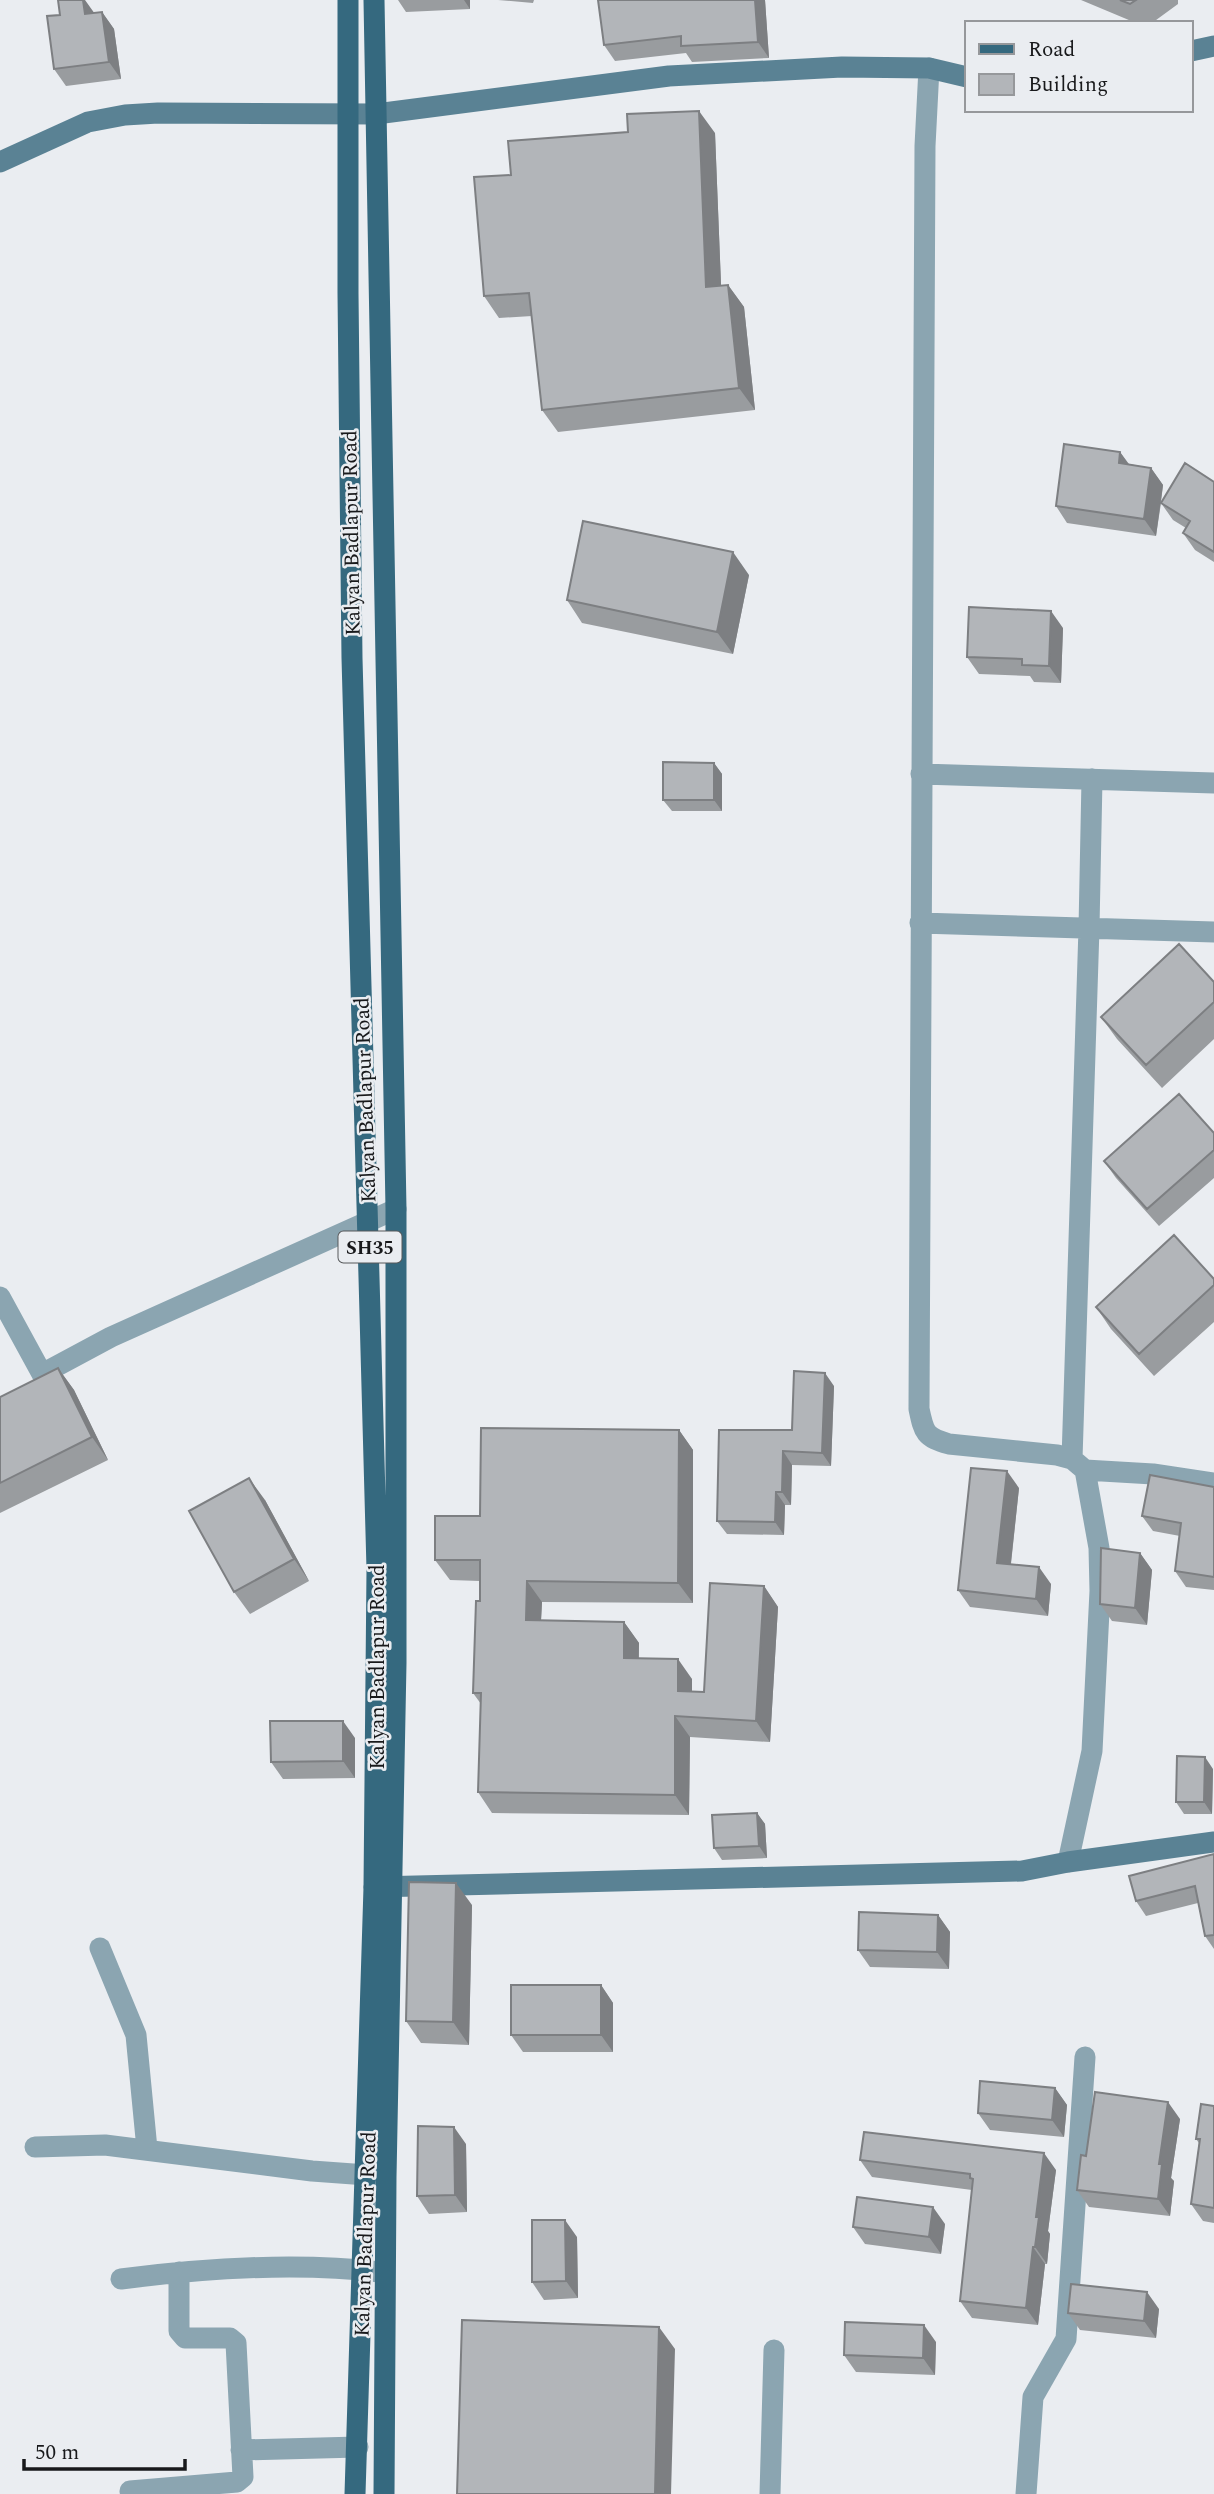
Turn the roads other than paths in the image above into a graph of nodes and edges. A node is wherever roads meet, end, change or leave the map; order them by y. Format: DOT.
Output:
graph roads {
  1 [pos="348,0"];
  2 [pos="374,0"];
  3 [pos="1214,46"];
  4 [pos="1193,51"];
  5 [pos="929,68"];
  6 [pos="965,76"];
  7 [pos="349,114"];
  8 [pos="376,114"];
  9 [pos="0,162"];
  10 [pos="921,774"];
  11 [pos="1092,779"];
  12 [pos="1214,783"];
  13 [pos="920,923"];
  14 [pos="1089,929"];
  15 [pos="1214,932"];
  16 [pos="396,1209"];
  17 [pos="369,1221"];
  18 [pos="0,1297"];
  19 [pos="1078,1465"];
  20 [pos="1214,1483"];
  21 [pos="1214,1842"];
  22 [pos="1068,1862"];
  23 [pos="383,1887"];
  24 [pos="100,1948"];
  25 [pos="1085,2057"];
  26 [pos="35,2147"];
  27 [pos="147,2149"];
  28 [pos="367,2175"];
  29 [pos="364,2270"];
  30 [pos="179,2272"];
  31 [pos="386,2273"];
  32 [pos="121,2279"];
  33 [pos="774,2350"];
  34 [pos="358,2447"];
  35 [pos="242,2450"];
  36 [pos="130,2491"];
  37 [pos="355,2494"];
  38 [pos="384,2494"];
  39 [pos="770,2494"];
  40 [pos="1026,2494"];
  1 -- 7 [label="main road, Kalyan Badlapur Road / SH35"];
  2 -- 8 [label="main road, Kalyan Badlapur Road / SH35"];
  3 -- 4 [label="street"];
  5 -- 6 [label="street"];
  5 -- 8 [label="street"];
  5 -- 10 [label="street"];
  7 -- 8 [label="street"];
  7 -- 9 [label="street"];
  7 -- 17 [label="main road, Kalyan Badlapur Road / SH35"];
  8 -- 16 [label="main road, Kalyan Badlapur Road / SH35"];
  10 -- 11 [label="street"];
  10 -- 13 [label="street"];
  11 -- 12 [label="street"];
  11 -- 14 [label="street"];
  13 -- 14 [label="street"];
  13 -- 19 [label="street"];
  14 -- 15 [label="street"];
  14 -- 19 [label="street"];
  16 -- 17 [label="street"];
  16 -- 23 [label="main road, Kalyan Badlapur Road / SH35"];
  17 -- 18 [label="street"];
  17 -- 23 [label="main road, Kalyan Badlapur Road / SH35"];
  19 -- 20 [label="street"];
  19 -- 22 [label="street"];
  21 -- 22 [label="street"];
  22 -- 23 [label="street"];
  23 -- 28 [label="main road, Kalyan Badlapur Road / SH35"];
  23 -- 31 [label="main road, Kalyan Badlapur Road / SH35"];
  24 -- 27 [label="street"];
  25 -- 40 [label="street"];
  26 -- 27 [label="street"];
  27 -- 28 [label="street"];
  28 -- 29 [label="main road, Kalyan Badlapur Road / SH35"];
  29 -- 30 [label="street"];
  29 -- 31 [label="street"];
  29 -- 34 [label="main road, Kalyan Badlapur Road / SH35"];
  30 -- 32 [label="street"];
  30 -- 35 [label="street"];
  31 -- 38 [label="main road, Kalyan Badlapur Road / SH35"];
  33 -- 39 [label="street"];
  34 -- 35 [label="street"];
  34 -- 37 [label="main road, Kalyan Badlapur Road / SH35"];
  35 -- 36 [label="street"];
}
